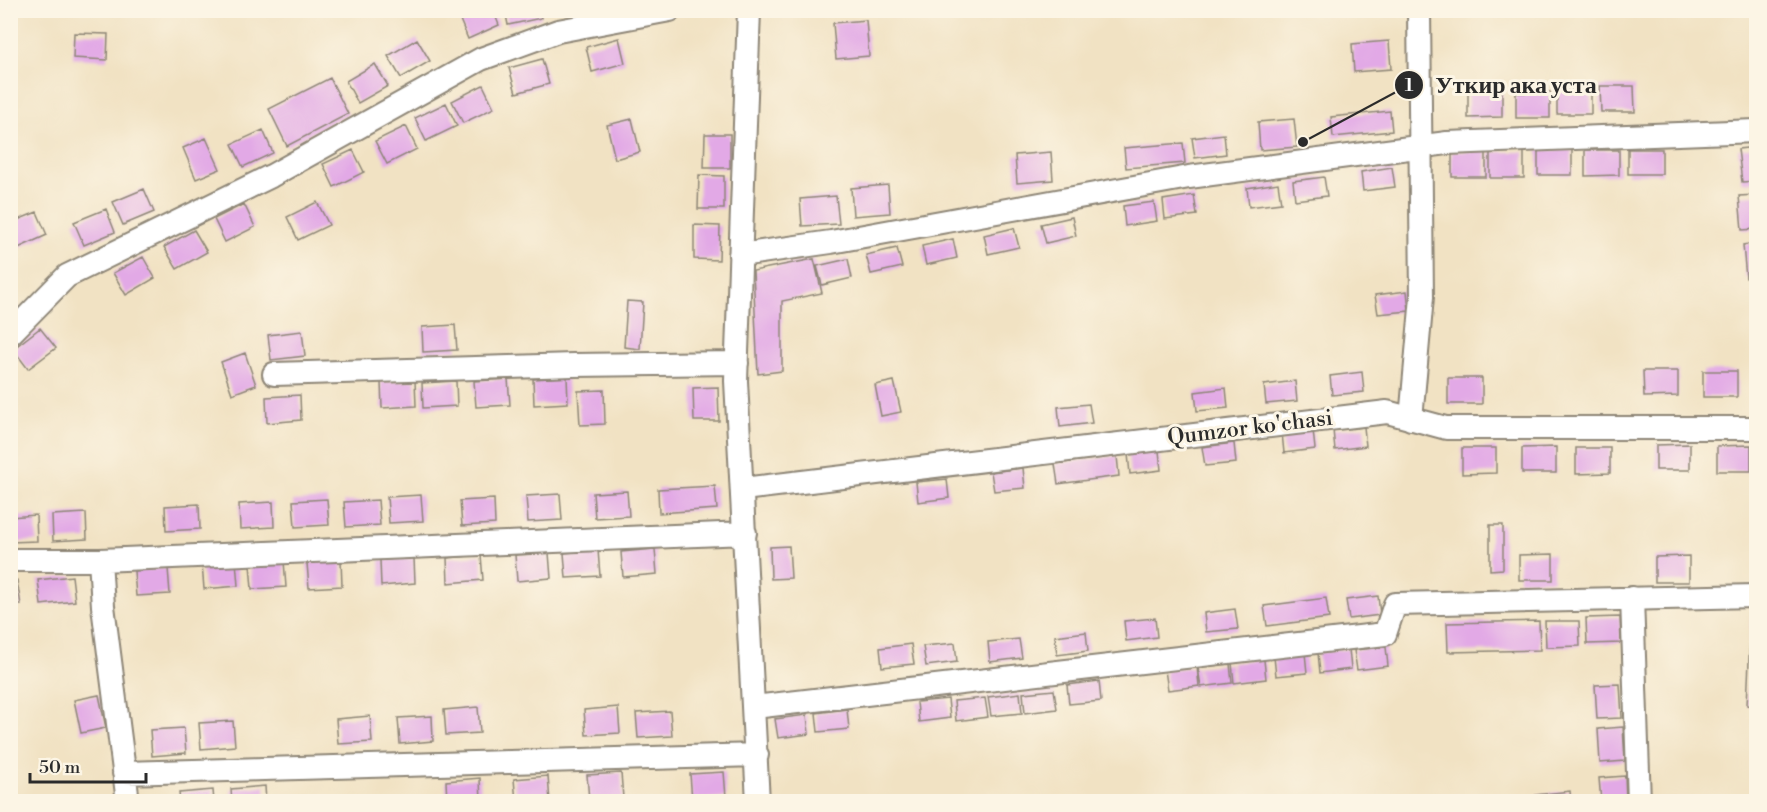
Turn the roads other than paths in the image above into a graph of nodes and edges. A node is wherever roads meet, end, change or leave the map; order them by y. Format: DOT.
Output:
graph roads {
  1 [pos="670,10"];
  2 [pos="749,10"];
  3 [pos="1419,10"];
  4 [pos="1756,131"];
  5 [pos="1420,146"];
  6 [pos="740,255"];
  7 [pos="10,334"];
  8 [pos="737,363"];
  9 [pos="274,374"];
  10 [pos="1411,418"];
  11 [pos="1756,428"];
  12 [pos="743,489"];
  13 [pos="745,533"];
  14 [pos="10,560"];
  15 [pos="100,560"];
  16 [pos="1756,596"];
  17 [pos="1632,598"];
  18 [pos="754,707"];
  19 [pos="757,755"];
  20 [pos="124,773"];
  21 [pos="128,801"];
  22 [pos="758,801"];
  23 [pos="1639,801"];
  1 -- 7 [label="street"];
  2 -- 6 [label="street"];
  3 -- 5 [label="street"];
  4 -- 5 [label="street"];
  5 -- 6 [label="street"];
  5 -- 10 [label="street"];
  6 -- 8 [label="street"];
  8 -- 9 [label="street"];
  8 -- 12 [label="street"];
  10 -- 11 [label="street, Qumzor ko'chasi"];
  10 -- 12 [label="street, Qumzor ko'chasi"];
  12 -- 13 [label="street"];
  13 -- 15 [label="street"];
  13 -- 18 [label="street"];
  14 -- 15 [label="street"];
  15 -- 20 [label="street"];
  16 -- 17 [label="street"];
  17 -- 18 [label="street"];
  17 -- 23 [label="street"];
  18 -- 19 [label="street"];
  19 -- 20 [label="street"];
  19 -- 22 [label="street"];
  20 -- 21 [label="street"];
}
